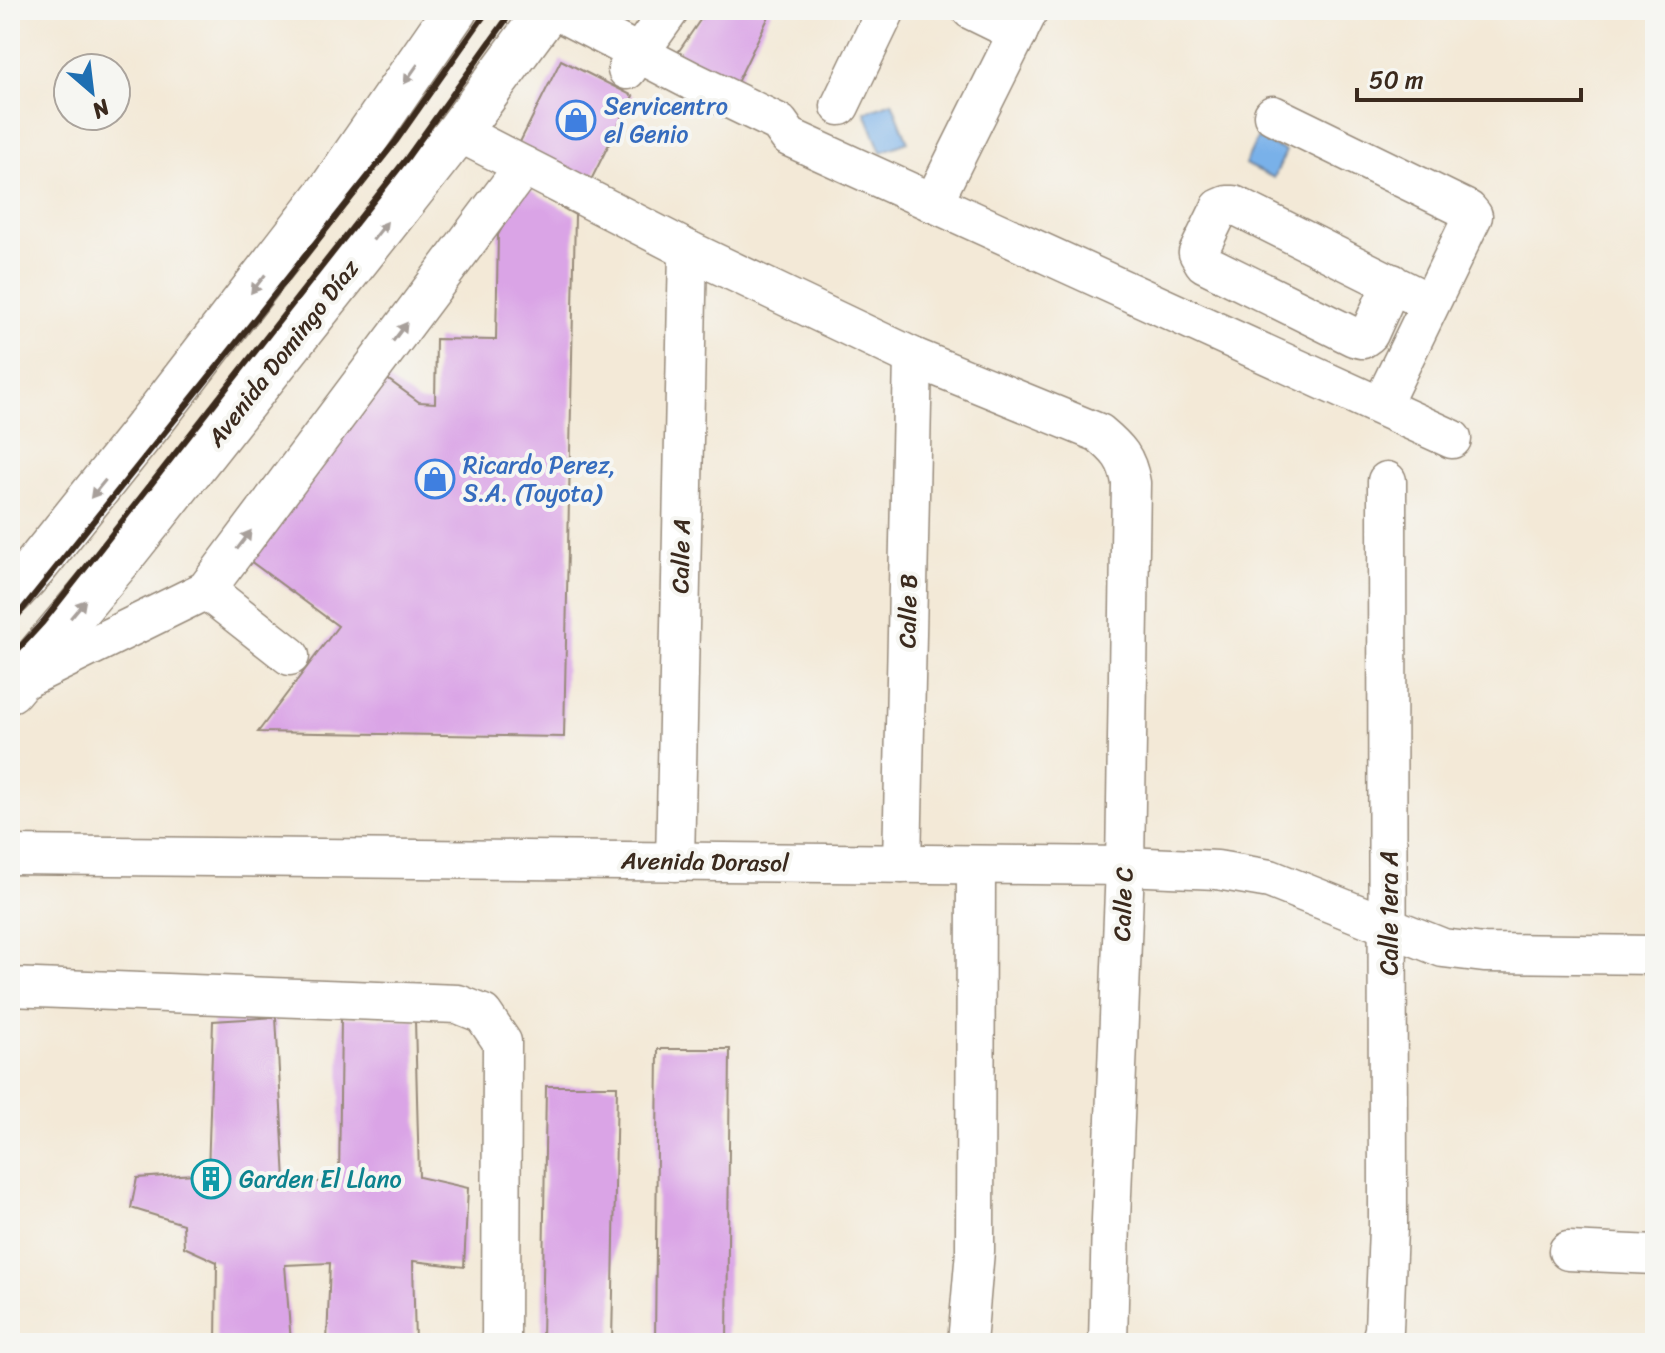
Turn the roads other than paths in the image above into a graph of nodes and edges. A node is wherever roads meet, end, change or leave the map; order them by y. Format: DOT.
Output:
graph roads {
  1 [pos="455,10"];
  2 [pos="670,10"];
  3 [pos="886,10"];
  4 [pos="971,10"];
  5 [pos="547,14"];
  6 [pos="1023,21"];
  7 [pos="633,62"];
  8 [pos="840,106"];
  9 [pos="1273,115"];
  10 [pos="458,132"];
  11 [pos="524,166"];
  12 [pos="933,203"];
  13 [pos="688,250"];
  14 [pos="1392,283"];
  15 [pos="1430,303"];
  16 [pos="913,357"];
  17 [pos="1381,406"];
  18 [pos="1452,439"];
  19 [pos="1387,481"];
  20 [pos="18,582"];
  21 [pos="206,590"];
  22 [pos="290,656"];
  23 [pos="13,687"];
  24 [pos="10,855"];
  25 [pos="675,862"];
  26 [pos="902,864"];
  27 [pos="976,865"];
  28 [pos="1125,866"];
  29 [pos="1389,927"];
  30 [pos="1655,955"];
  31 [pos="10,987"];
  32 [pos="1568,1251"];
  33 [pos="1655,1255"];
  34 [pos="501,1343"];
  35 [pos="967,1343"];
  36 [pos="1108,1343"];
  37 [pos="1380,1343"];
  1 -- 20 [label="main road, one-way"];
  2 -- 7 [label="street"];
  3 -- 8 [label="street"];
  4 -- 6 [label="street"];
  5 -- 7 [label="street"];
  5 -- 10 [label="main road, Avenida Domingo Díaz"];
  6 -- 12 [label="street"];
  7 -- 12 [label="street"];
  9 -- 15 [label="street"];
  10 -- 11 [label="street"];
  23 -- 10 [label="main road, Avenida Domingo Díaz, one-way"];
  11 -- 13 [label="street"];
  21 -- 11 [label="street, one-way"];
  12 -- 17 [label="street"];
  13 -- 16 [label="street"];
  13 -- 25 [label="street, Calle A"];
  14 -- 14 [label="street"];
  14 -- 15 [label="street"];
  15 -- 17 [label="street"];
  16 -- 26 [label="street, Calle B"];
  16 -- 28 [label="street, Calle C"];
  17 -- 18 [label="street"];
  19 -- 29 [label="street, Calle 1era A"];
  21 -- 22 [label="street"];
  21 -- 23 [label="street"];
  24 -- 25 [label="street, Avenida Dorasol"];
  25 -- 26 [label="street, Avenida Dorasol"];
  26 -- 27 [label="street, Avenida Dorasol"];
  27 -- 28 [label="street, Avenida Dorasol"];
  27 -- 35 [label="street"];
  28 -- 29 [label="street, Avenida Dorasol"];
  28 -- 36 [label="street, Calle C"];
  29 -- 30 [label="street, Avenida Dorasol"];
  29 -- 37 [label="street, Calle 1era A"];
  31 -- 34 [label="street"];
  32 -- 33 [label="street"];
}
